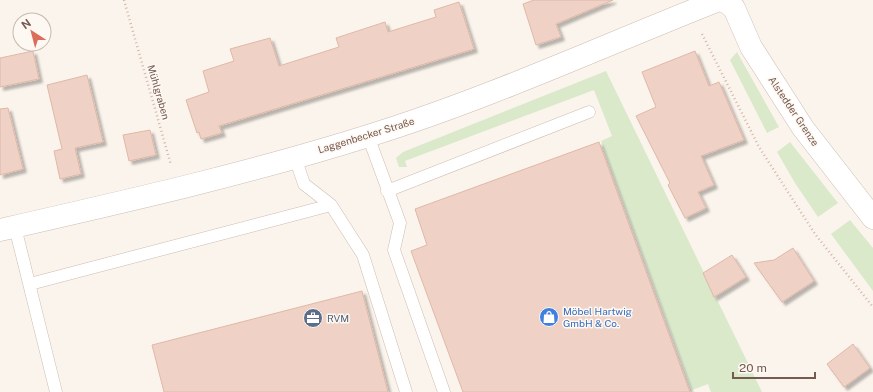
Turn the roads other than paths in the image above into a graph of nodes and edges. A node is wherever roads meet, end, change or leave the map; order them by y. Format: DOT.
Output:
graph roads {
  1 [pos="718,0"];
  2 [pos="723,0"];
  3 [pos="589,112"];
  4 [pos="368,136"];
  5 [pos="295,157"];
  6 [pos="387,190"];
  7 [pos="331,204"];
  8 [pos="873,218"];
  9 [pos="8,228"];
  10 [pos="30,284"];
  11 [pos="56,392"];
  12 [pos="406,392"];
  13 [pos="444,392"];
  1 -- 4 [label="street, Laggenbecker Straße"];
  2 -- 8 [label="street, Alstedder Grenze"];
  3 -- 6 [label="lane"];
  4 -- 5 [label="street, Laggenbecker Straße"];
  4 -- 6 [label="lane"];
  5 -- 7 [label="lane"];
  5 -- 9 [label="street, Laggenbecker Straße"];
  6 -- 13 [label="lane"];
  7 -- 10 [label="lane"];
  7 -- 12 [label="lane"];
  9 -- 10 [label="lane"];
  10 -- 11 [label="lane"];
}
